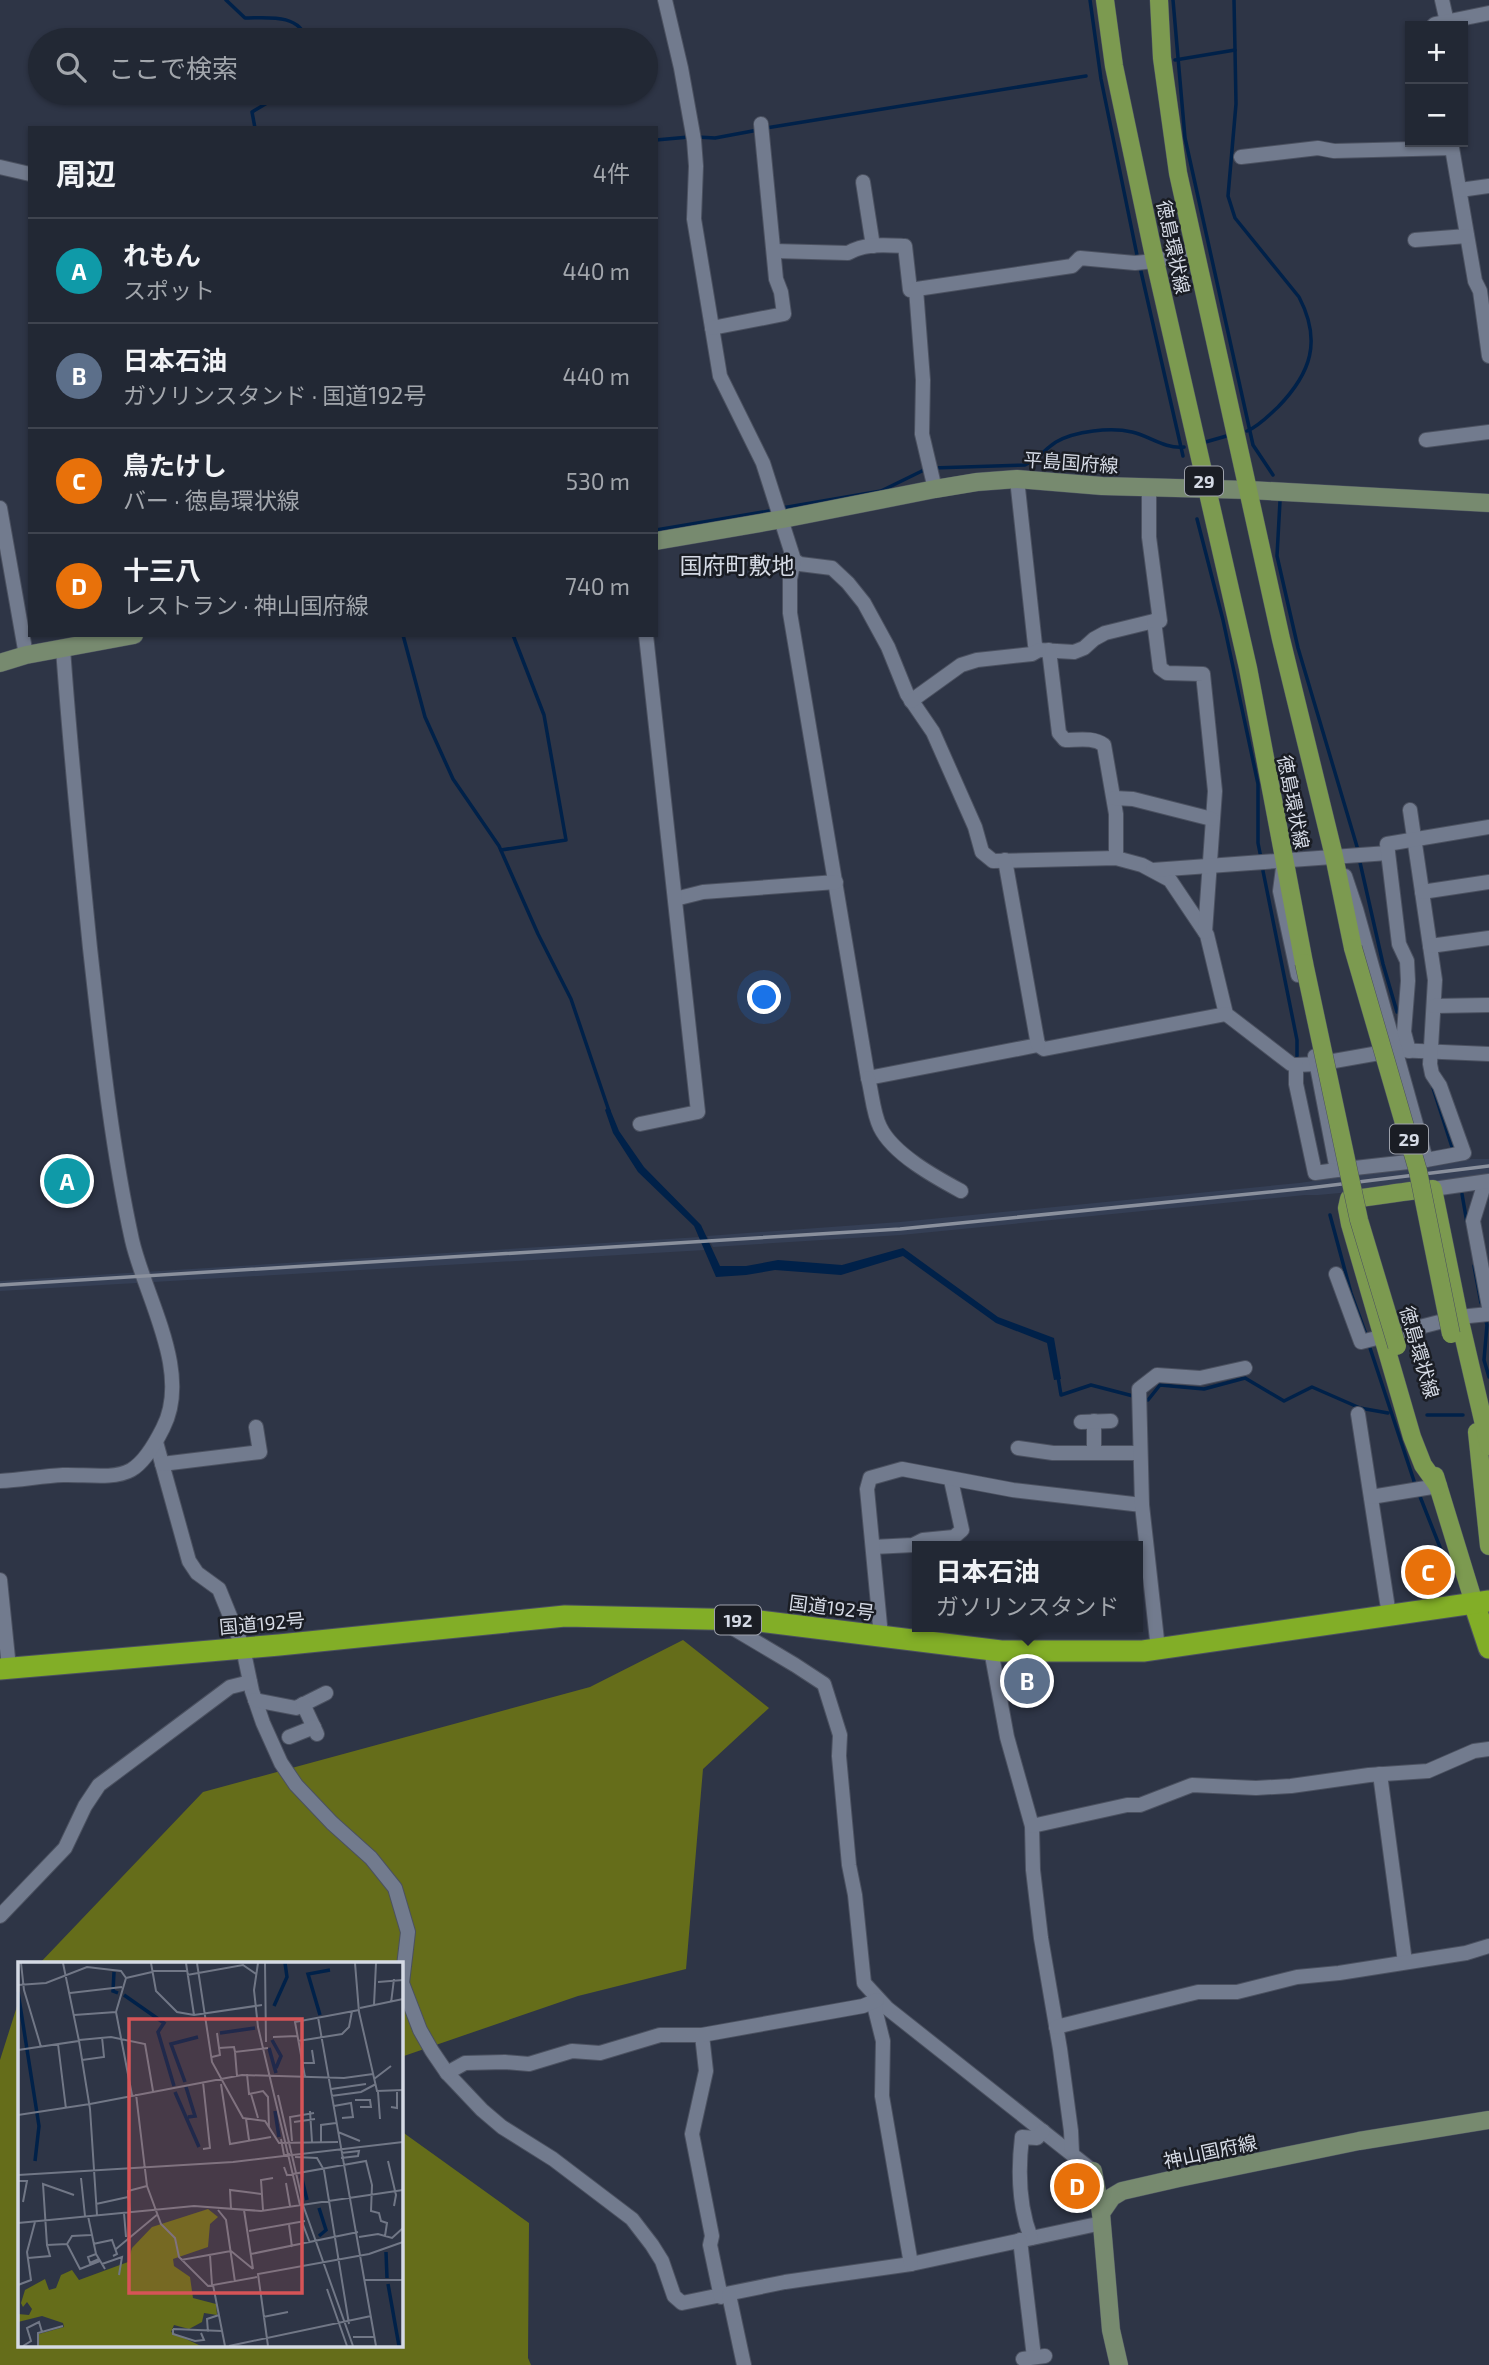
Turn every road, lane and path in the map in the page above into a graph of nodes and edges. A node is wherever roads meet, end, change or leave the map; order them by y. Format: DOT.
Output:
graph roads {
  1 [pos="665,0"];
  2 [pos="1105,0"];
  3 [pos="1158,0"];
  4 [pos="1441,0"];
  5 [pos="1489,13"];
  6 [pos="1440,21"];
  7 [pos="1453,21"];
  8 [pos="762,127"];
  9 [pos="1413,147"];
  10 [pos="1452,147"];
  11 [pos="1241,157"];
  12 [pos="0,167"];
  13 [pos="28,174"];
  14 [pos="863,181"];
  15 [pos="1489,186"];
  16 [pos="1460,190"];
  17 [pos="1467,236"];
  18 [pos="1415,240"];
  19 [pos="873,246"];
  20 [pos="775,251"];
  21 [pos="1195,251"];
  22 [pos="1144,262"];
  23 [pos="916,289"];
  24 [pos="712,328"];
  25 [pos="1489,356"];
  26 [pos="1489,432"];
  27 [pos="1426,440"];
  28 [pos="932,475"];
  29 [pos="1017,479"];
  30 [pos="1149,488"];
  31 [pos="1205,490"];
  32 [pos="1249,490"];
  33 [pos="1489,503"];
  34 [pos="0,508"];
  35 [pos="781,513"];
  36 [pos="658,541"];
  37 [pos="794,560"];
  38 [pos="1154,621"];
  39 [pos="123,637"];
  40 [pos="646,637"];
  41 [pos="62,648"];
  42 [pos="1044,650"];
  43 [pos="26,654"];
  44 [pos="0,663"];
  45 [pos="911,701"];
  46 [pos="1114,798"];
  47 [pos="1410,810"];
  48 [pos="1212,819"];
  49 [pos="1489,827"];
  50 [pos="1415,839"];
  51 [pos="1388,853"];
  52 [pos="1334,856"];
  53 [pos="1116,858"];
  54 [pos="1005,860"];
  55 [pos="1269,863"];
  56 [pos="1210,867"];
  57 [pos="1152,870"];
  58 [pos="836,882"];
  59 [pos="1489,882"];
  60 [pos="1422,892"];
  61 [pos="675,899"];
  62 [pos="1205,932"];
  63 [pos="1489,938"];
  64 [pos="1430,946"];
  65 [pos="1489,1004"];
  66 [pos="1434,1006"];
  67 [pos="1226,1014"];
  68 [pos="1038,1045"];
  69 [pos="1402,1050"];
  70 [pos="1431,1051"];
  71 [pos="1489,1054"];
  72 [pos="1317,1064"];
  73 [pos="1296,1065"];
  74 [pos="868,1078"];
  75 [pos="640,1124"];
  76 [pos="1426,1160"];
  77 [pos="1337,1170"];
  78 [pos="1487,1182"];
  79 [pos="1433,1189"];
  80 [pos="961,1191"];
  81 [pos="1336,1274"];
  82 [pos="1486,1312"];
  83 [pos="1455,1325"];
  84 [pos="1378,1341"];
  85 [pos="1245,1368"];
  86 [pos="1358,1415"];
  87 [pos="1111,1421"];
  88 [pos="256,1427"];
  89 [pos="156,1442"];
  90 [pos="1489,1446"];
  91 [pos="1018,1448"];
  92 [pos="1094,1453"];
  93 [pos="1140,1453"];
  94 [pos="162,1464"];
  95 [pos="951,1480"];
  96 [pos="0,1481"];
  97 [pos="1438,1486"];
  98 [pos="1371,1497"];
  99 [pos="1487,1503"];
  100 [pos="1142,1505"];
  101 [pos="921,1541"];
  102 [pos="912,1545"];
  103 [pos="1489,1545"];
  104 [pos="873,1547"];
  105 [pos="0,1580"];
  106 [pos="1482,1602"];
  107 [pos="1389,1615"];
  108 [pos="717,1619"];
  109 [pos="881,1636"];
  110 [pos="243,1648"];
  111 [pos="1489,1648"];
  112 [pos="1158,1649"];
  113 [pos="991,1650"];
  114 [pos="4,1668"];
  115 [pos="250,1682"];
  116 [pos="326,1693"];
  117 [pos="255,1700"];
  118 [pos="303,1704"];
  119 [pos="289,1737"];
  120 [pos="1489,1749"];
  121 [pos="1380,1774"];
  122 [pos="1032,1826"];
  123 [pos="0,1916"];
  124 [pos="1489,1946"];
  125 [pos="1405,1962"];
  126 [pos="877,2000"];
  127 [pos="1056,2027"];
  128 [pos="702,2035"];
  129 [pos="447,2073"];
  130 [pos="1489,2120"];
  131 [pos="1043,2131"];
  132 [pos="1072,2153"];
  133 [pos="1093,2171"];
  134 [pos="1122,2191"];
  135 [pos="1102,2218"];
  136 [pos="1025,2239"];
  137 [pos="911,2264"];
  138 [pos="725,2296"];
  139 [pos="1034,2357"];
  140 [pos="744,2365"];
  141 [pos="1119,2365"];
  1 -- 24 [label="street"];
  2 -- 22 [label="main road, 徳島環状線 / 29"];
  3 -- 21 [label="main road, 徳島環状線 / 29"];
  4 -- 6 [label="street"];
  5 -- 7 [label="street"];
  8 -- 20 [label="street"];
  9 -- 11 [label="street"];
  10 -- 16 [label="street"];
  12 -- 13 [label="street"];
  14 -- 19 [label="street"];
  15 -- 16 [label="street"];
  16 -- 17 [label="street"];
  17 -- 18 [label="street"];
  17 -- 25 [label="street"];
  19 -- 20 [label="street"];
  19 -- 23 [label="street"];
  20 -- 24 [label="street"];
  21 -- 22 [label="street"];
  21 -- 32 [label="main road, 徳島環状線 / 29"];
  22 -- 23 [label="street"];
  22 -- 31 [label="main road, 徳島環状線 / 29"];
  23 -- 28 [label="street"];
  24 -- 35 [label="street"];
  26 -- 27 [label="street"];
  28 -- 29 [label="main road, 平島国府線"];
  28 -- 35 [label="main road, 平島国府線"];
  29 -- 30 [label="main road, 平島国府線"];
  29 -- 42 [label="street"];
  30 -- 31 [label="main road, 平島国府線"];
  30 -- 38 [label="street"];
  31 -- 32 [label="main road, 平島国府線"];
  31 -- 55 [label="main road, 徳島環状線 / 29"];
  32 -- 33 [label="main road, 平島国府線"];
  32 -- 52 [label="main road, 徳島環状線 / 29"];
  34 -- 43 [label="street"];
  35 -- 36 [label="main road, 平島国府線"];
  35 -- 37 [label="street"];
  37 -- 45 [label="street"];
  37 -- 58 [label="street"];
  38 -- 42 [label="street"];
  38 -- 48 [label="street"];
  39 -- 41 [label="main road"];
  40 -- 61 [label="street"];
  41 -- 43 [label="main road"];
  41 -- 89 [label="street"];
  42 -- 45 [label="street"];
  42 -- 46 [label="street"];
  43 -- 44 [label="main road"];
  45 -- 54 [label="street"];
  46 -- 48 [label="street"];
  46 -- 53 [label="street"];
  47 -- 50 [label="street"];
  48 -- 56 [label="street"];
  49 -- 50 [label="street"];
  50 -- 51 [label="street"];
  50 -- 60 [label="street"];
  51 -- 52 [label="street"];
  51 -- 69 [label="street"];
  52 -- 55 [label="street"];
  52 -- 69 [label="street"];
  52 -- 83 [label="main road, 徳島環状線 / 29, bridge"];
  53 -- 54 [label="street"];
  53 -- 57 [label="street"];
  54 -- 68 [label="street"];
  55 -- 56 [label="street"];
  55 -- 72 [label="street"];
  55 -- 84 [label="main road, 徳島環状線 / 29, bridge"];
  56 -- 57 [label="street"];
  56 -- 62 [label="street"];
  57 -- 62 [label="street"];
  58 -- 61 [label="street"];
  58 -- 74 [label="street"];
  59 -- 60 [label="street"];
  60 -- 64 [label="street"];
  61 -- 75 [label="street"];
  62 -- 67 [label="street"];
  63 -- 64 [label="street"];
  64 -- 66 [label="street"];
  65 -- 66 [label="street"];
  66 -- 70 [label="street"];
  67 -- 68 [label="street"];
  67 -- 73 [label="street"];
  68 -- 74 [label="street"];
  69 -- 70 [label="street"];
  69 -- 72 [label="street"];
  69 -- 76 [label="street"];
  70 -- 71 [label="street"];
  70 -- 76 [label="street"];
  72 -- 73 [label="street"];
  72 -- 77 [label="street"];
  73 -- 77 [label="street"];
  74 -- 80 [label="street"];
  76 -- 77 [label="street"];
  78 -- 79 [label="street"];
  78 -- 82 [label="street"];
  79 -- 83 [label="main road"];
  79 -- 84 [label="main road"];
  81 -- 84 [label="street"];
  82 -- 83 [label="street"];
  83 -- 84 [label="street"];
  83 -- 90 [label="main road"];
  83 -- 99 [label="main road, 徳島環状線 / 29"];
  84 -- 97 [label="main road, 徳島環状線 / 29"];
  85 -- 93 [label="street"];
  86 -- 98 [label="street"];
  87 -- 92 [label="street"];
  88 -- 94 [label="street"];
  89 -- 94 [label="street"];
  89 -- 96 [label="street"];
  91 -- 92 [label="street"];
  92 -- 93 [label="street"];
  93 -- 100 [label="street"];
  94 -- 110 [label="street"];
  95 -- 100 [label="street"];
  95 -- 101 [label="street"];
  95 -- 104 [label="street"];
  97 -- 98 [label="street"];
  97 -- 106 [label="main road, 徳島環状線 / 29"];
  98 -- 107 [label="street"];
  99 -- 103 [label="main road, 徳島環状線 / 29"];
  100 -- 112 [label="street"];
  102 -- 104 [label="street"];
  104 -- 109 [label="street"];
  105 -- 114 [label="street"];
  106 -- 107 [label="highway, 国道192号 / 192"];
  106 -- 111 [label="highway"];
  107 -- 112 [label="highway, 国道192号 / 192"];
  108 -- 109 [label="highway, 国道192号 / 192"];
  108 -- 110 [label="highway, 国道192号 / 192"];
  108 -- 126 [label="street"];
  109 -- 113 [label="highway, 国道192号 / 192"];
  110 -- 114 [label="highway, 国道192号 / 192"];
  110 -- 115 [label="street"];
  112 -- 113 [label="highway, 国道192号 / 192"];
  113 -- 122 [label="street"];
  115 -- 117 [label="street"];
  115 -- 123 [label="street"];
  116 -- 118 [label="street"];
  117 -- 118 [label="street"];
  117 -- 129 [label="street"];
  118 -- 119 [label="street"];
  120 -- 121 [label="street"];
  121 -- 122 [label="street"];
  121 -- 125 [label="street"];
  122 -- 127 [label="street"];
  124 -- 125 [label="street"];
  125 -- 127 [label="street"];
  126 -- 128 [label="street"];
  126 -- 131 [label="street"];
  126 -- 137 [label="street"];
  127 -- 132 [label="street"];
  128 -- 129 [label="street"];
  128 -- 138 [label="street"];
  129 -- 138 [label="street"];
  130 -- 134 [label="main road, 神山国府線"];
  131 -- 132 [label="street"];
  131 -- 136 [label="street"];
  132 -- 133 [label="street"];
  133 -- 134 [label="main road"];
  133 -- 135 [label="main road"];
  134 -- 135 [label="main road"];
  135 -- 136 [label="street"];
  135 -- 141 [label="main road"];
  136 -- 137 [label="street"];
  136 -- 139 [label="street"];
  137 -- 138 [label="street"];
  138 -- 140 [label="street"];
}
